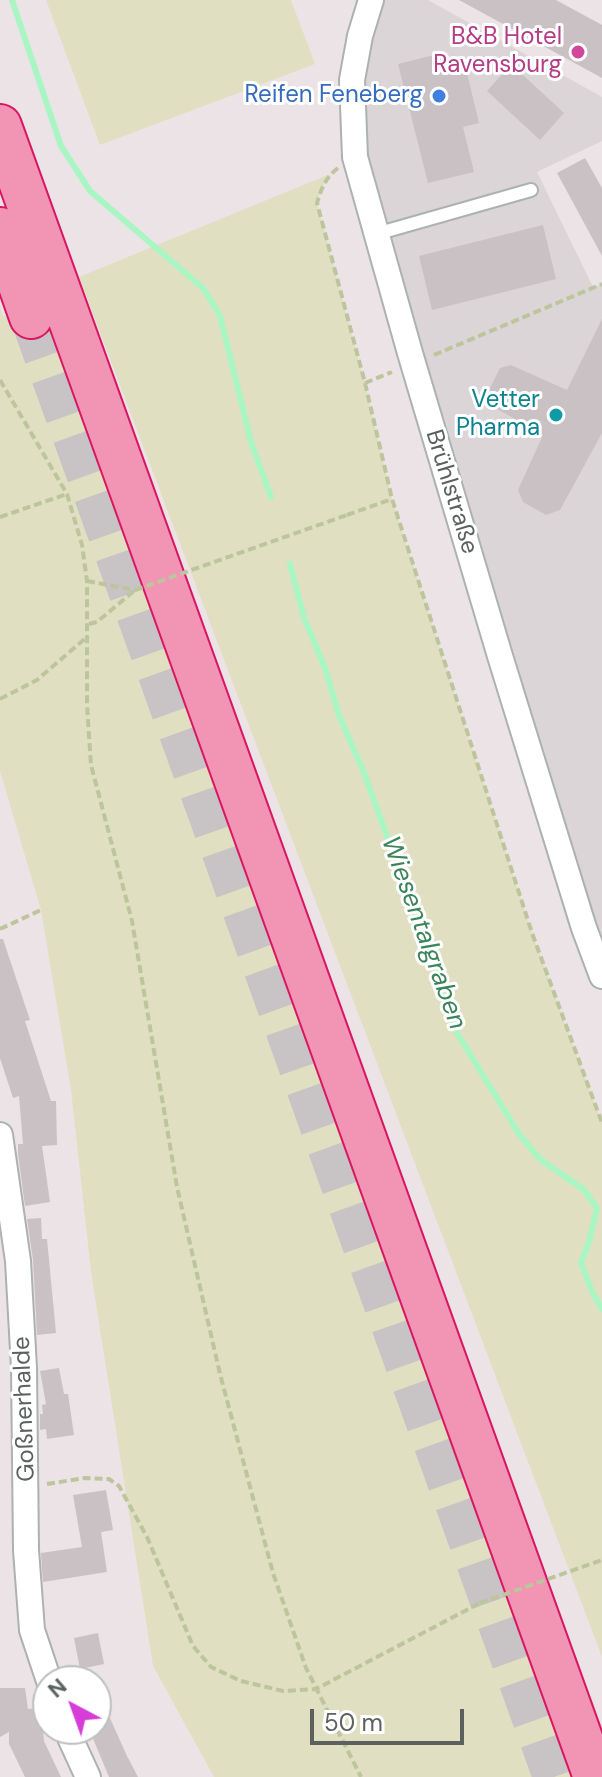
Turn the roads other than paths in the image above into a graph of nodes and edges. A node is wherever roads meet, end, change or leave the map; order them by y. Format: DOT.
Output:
graph roads {
  1 [pos="371,0"];
  2 [pos="0,126"];
  3 [pos="531,190"];
  4 [pos="0,229"];
  5 [pos="376,234"];
  6 [pos="31,317"];
  7 [pos="602,976"];
  8 [pos="0,1135"];
  9 [pos="44,1665"];
  10 [pos="73,1745"];
  11 [pos="88,1777"];
  12 [pos="595,1777"];
  1 -- 5 [label="street, Brühlstraße"];
  2 -- 12 [label="highway"];
  3 -- 5 [label="lane"];
  4 -- 6 [label="highway"];
  5 -- 7 [label="street, Brühlstraße"];
  8 -- 9 [label="street, Goßnerhalde"];
  10 -- 11 [label="street"];
}
